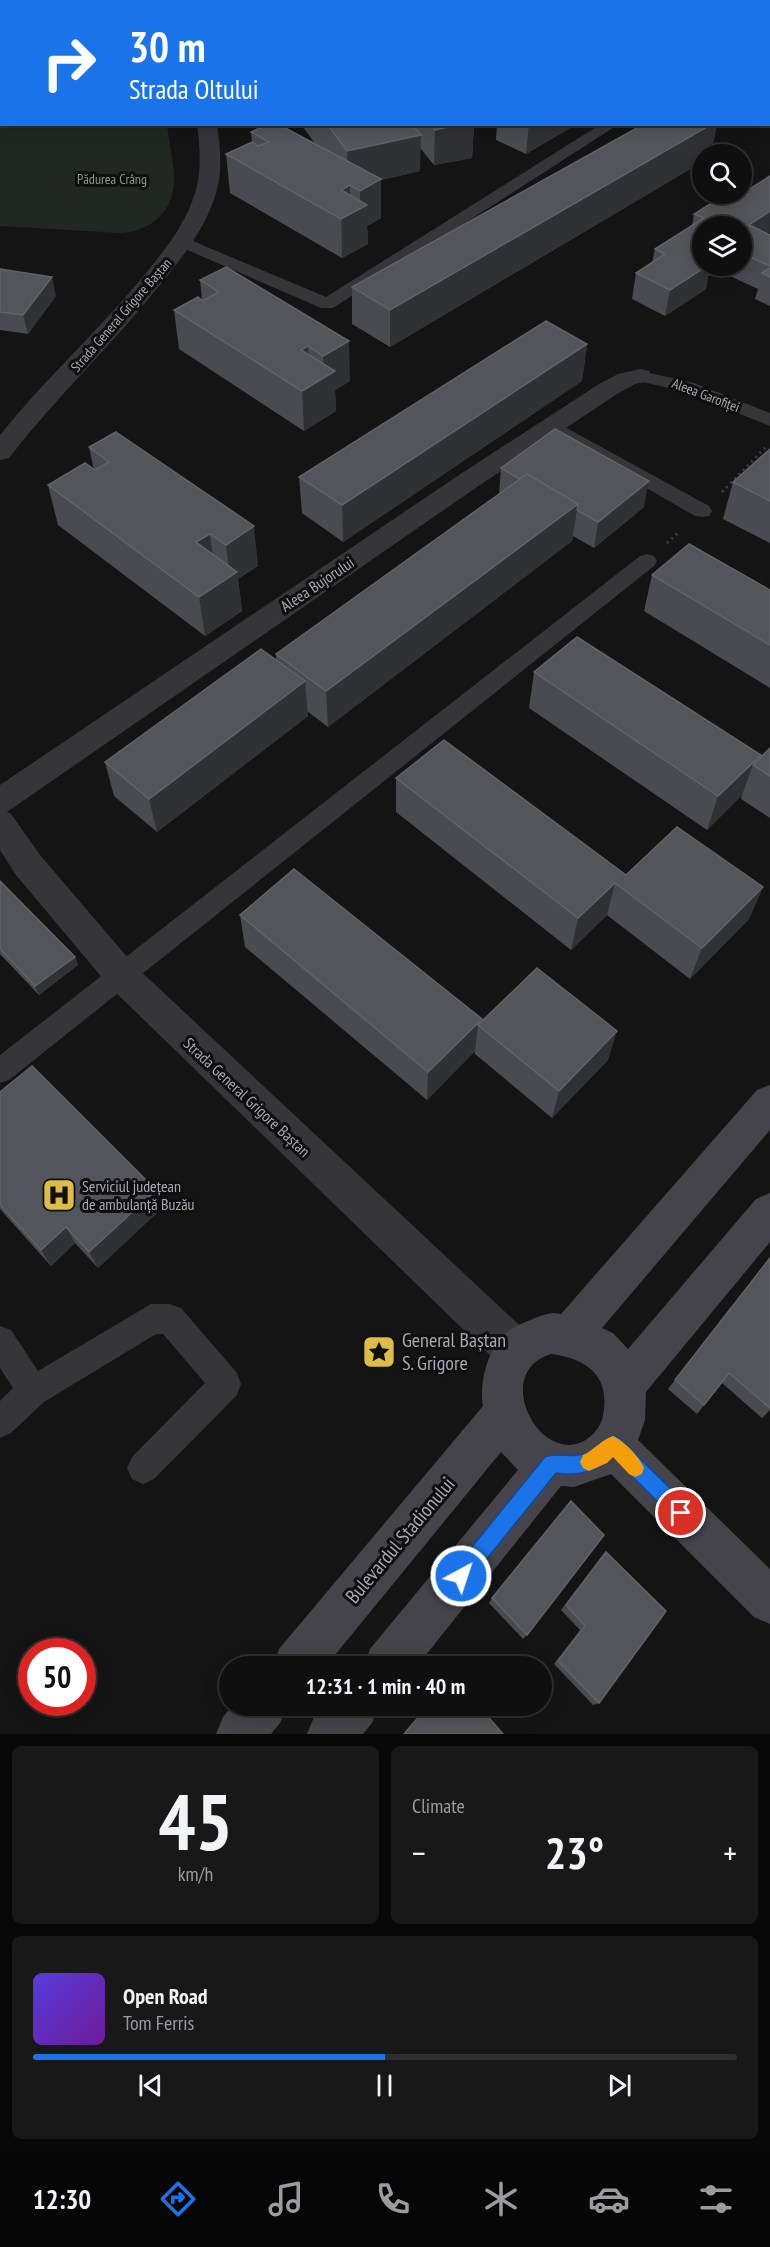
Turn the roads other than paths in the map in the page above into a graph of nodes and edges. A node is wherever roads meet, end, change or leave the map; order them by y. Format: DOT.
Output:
graph roads {
  1 [pos="207,126"];
  2 [pos="609,126"];
  3 [pos="182,242"];
  4 [pos="640,376"];
  5 [pos="770,420"];
  6 [pos="552,426"];
  7 [pos="0,452"];
  8 [pos="702,512"];
  9 [pos="647,561"];
  10 [pos="0,802"];
  11 [pos="0,823"];
  12 [pos="122,976"];
  13 [pos="0,1071"];
  14 [pos="770,1102"];
  15 [pos="770,1212"];
  16 [pos="570,1334"];
  17 [pos="0,1341"];
  18 [pos="516,1351"];
  19 [pos="624,1386"];
  20 [pos="33,1391"];
  21 [pos="504,1414"];
  22 [pos="0,1422"];
  23 [pos="613,1445"];
  24 [pos="552,1463"];
  25 [pos="142,1468"];
  26 [pos="770,1601"];
  27 [pos="304,1656"];
  28 [pos="395,1656"];
  29 [pos="255,1716"];
  30 [pos="346,1716"];
  31 [pos="240,1734"];
  32 [pos="331,1734"];
  1 -- 3 [label="street, Strada General Grigore Baștan"];
  2 -- 3 [label="lane"];
  3 -- 7 [label="street, Strada General Grigore Baștan"];
  4 -- 5 [label="lane, Aleea Garofiței"];
  4 -- 6 [label="street, Aleea Bujorului"];
  6 -- 8 [label="lane"];
  6 -- 10 [label="street, Aleea Bujorului"];
  9 -- 12 [label="lane"];
  11 -- 12 [label="street, Strada General Grigore Baștan"];
  12 -- 13 [label="lane"];
  12 -- 18 [label="street, Strada General Grigore Baștan"];
  14 -- 16 [label="main road"];
  15 -- 19 [label="main road"];
  16 -- 18 [label="main road"];
  16 -- 19 [label="main road"];
  17 -- 20 [label="lane"];
  18 -- 21 [label="main road"];
  19 -- 23 [label="main road"];
  20 -- 22 [label="lane"];
  20 -- 25 [label="lane"];
  21 -- 24 [label="main road"];
  21 -- 27 [label="main road, Bulevardul Stadionului"];
  23 -- 24 [label="main road"];
  23 -- 26 [label="main road"];
  24 -- 28 [label="main road"];
  29 -- 31 [label="main road"];
  30 -- 32 [label="main road"];
}
